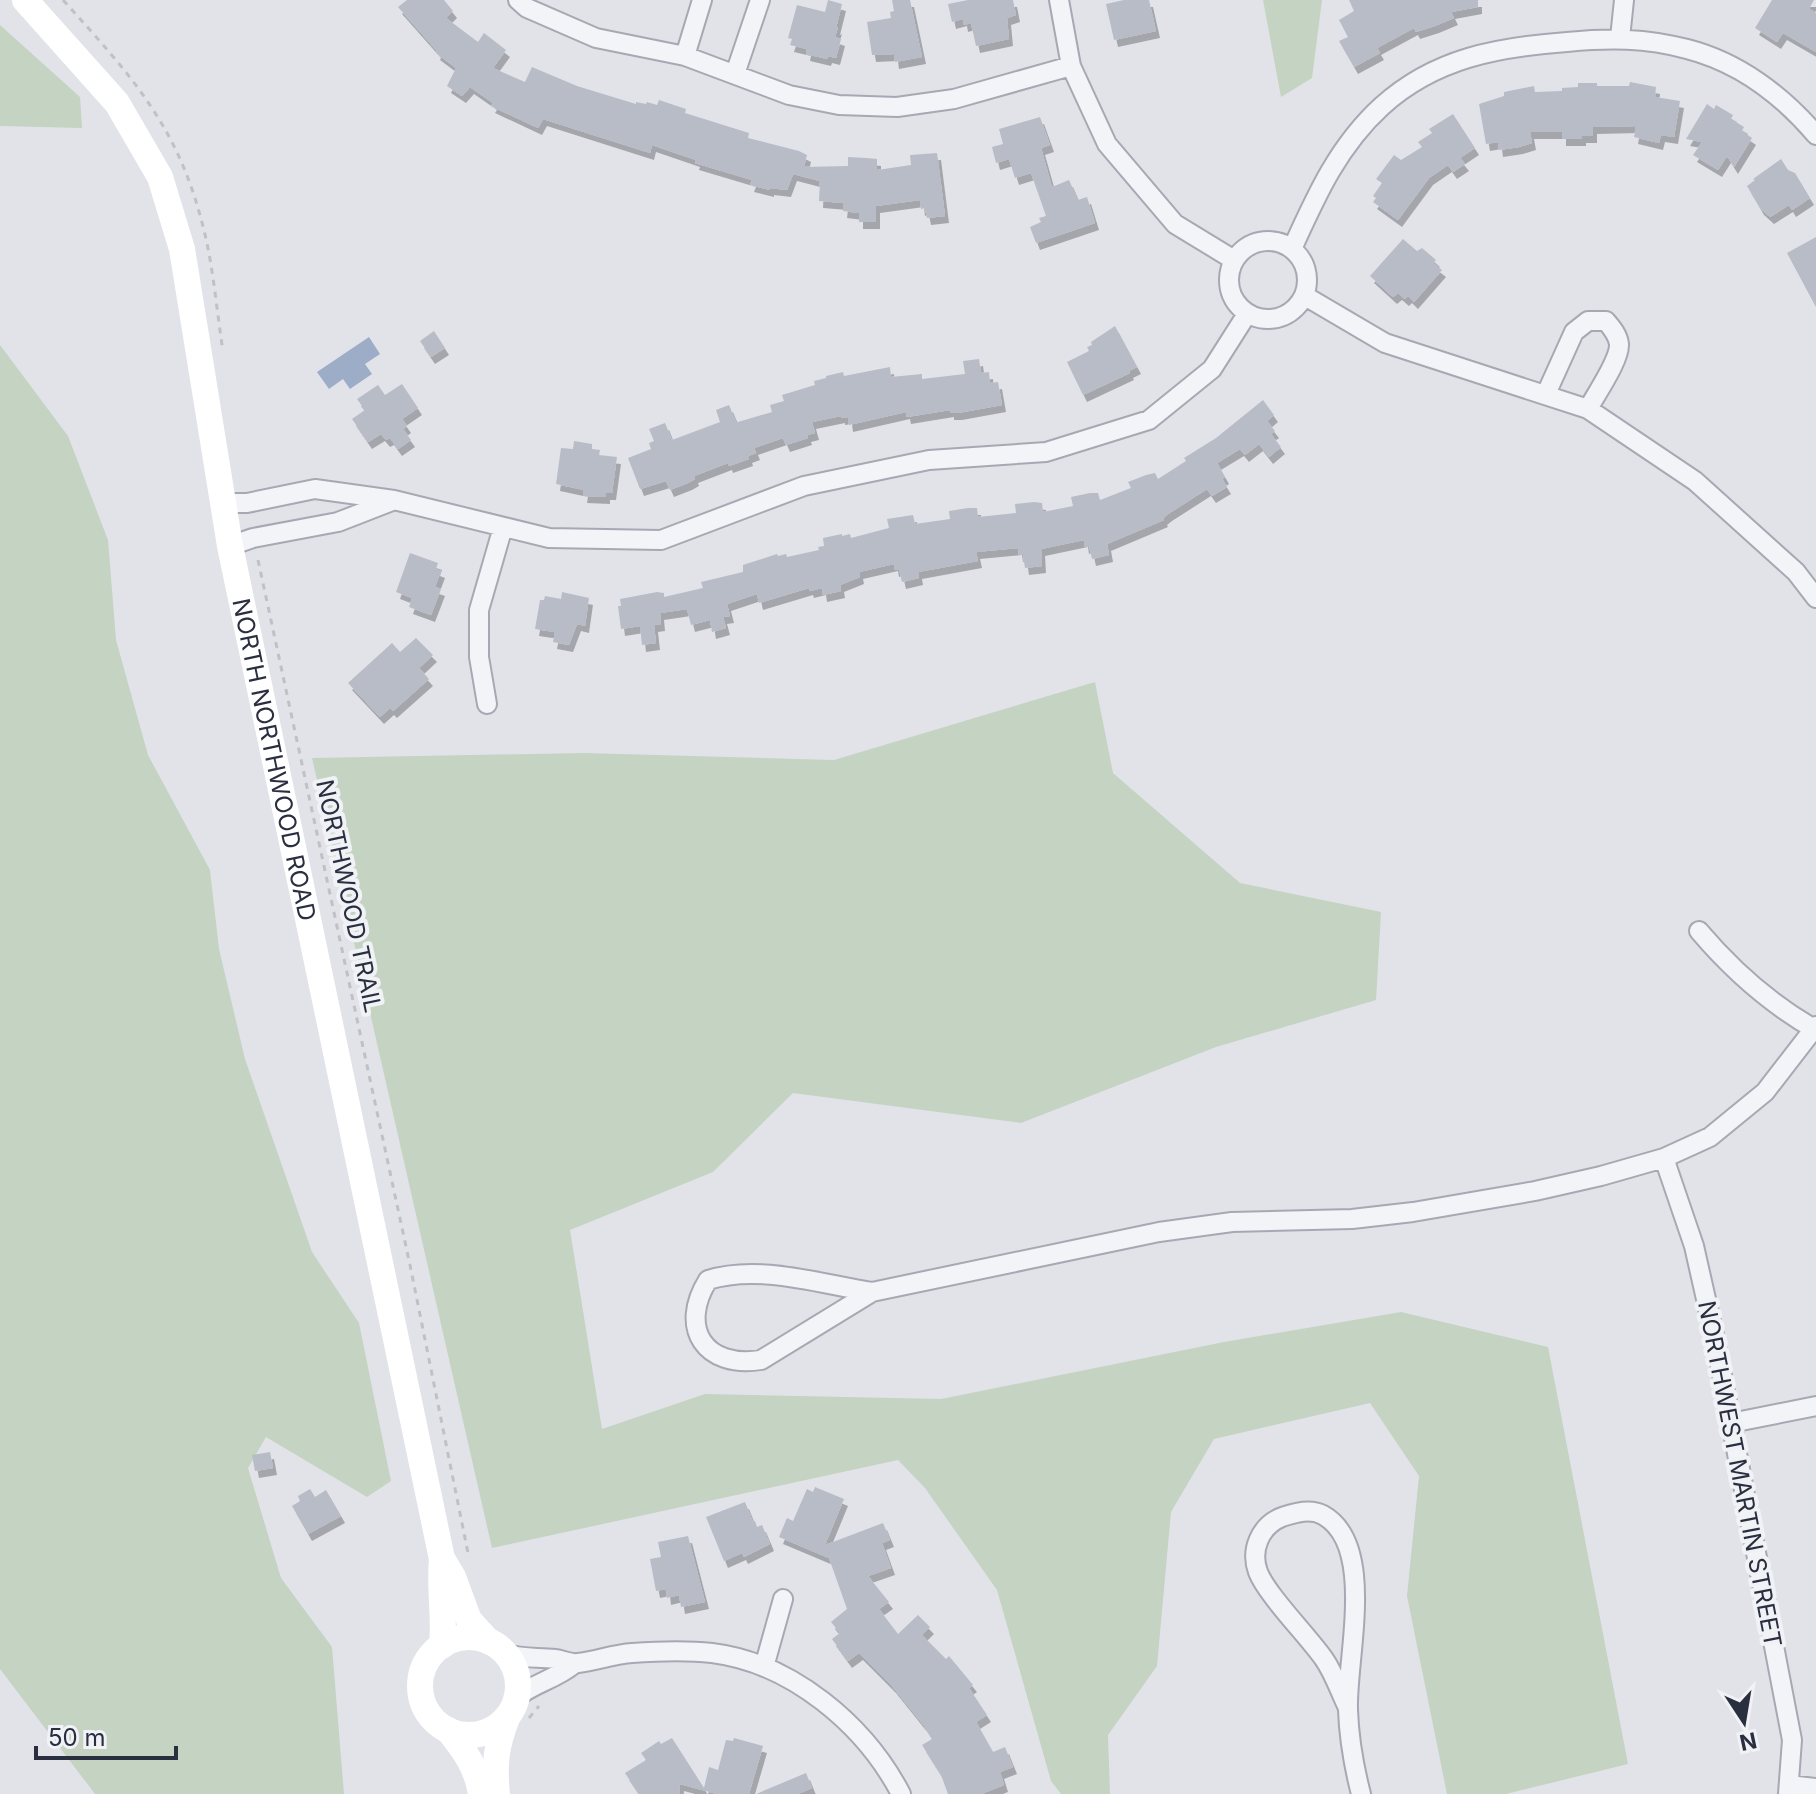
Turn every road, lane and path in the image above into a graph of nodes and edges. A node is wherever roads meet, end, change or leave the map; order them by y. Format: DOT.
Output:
graph roads {
  1 [pos="25,0"];
  2 [pos="63,0"];
  3 [pos="518,0"];
  4 [pos="702,0"];
  5 [pos="760,0"];
  6 [pos="1059,0"];
  7 [pos="1624,0"];
  8 [pos="1620,38"];
  9 [pos="685,56"];
  10 [pos="1071,66"];
  11 [pos="735,74"];
  12 [pos="1816,135"];
  13 [pos="1292,249"];
  14 [pos="1234,260"];
  15 [pos="1305,296"];
  16 [pos="1247,314"];
  17 [pos="224,355"];
  18 [pos="1546,394"];
  19 [pos="1588,409"];
  20 [pos="394,500"];
  21 [pos="222,503"];
  22 [pos="503,527"];
  23 [pos="241,542"];
  24 [pos="1816,598"];
  25 [pos="487,704"];
  26 [pos="1699,931"];
  27 [pos="1815,1028"];
  28 [pos="1664,1158"];
  29 [pos="872,1292"];
  30 [pos="1816,1406"];
  31 [pos="1731,1423"];
  32 [pos="442,1559"];
  33 [pos="471,1568"];
  34 [pos="783,1599"];
  35 [pos="442,1646"];
  36 [pos="497,1648"];
  37 [pos="574,1664"];
  38 [pos="764,1667"];
  39 [pos="542,1683"];
  40 [pos="1348,1708"];
  41 [pos="517,1712"];
  42 [pos="448,1730"];
  43 [pos="1816,1788"];
  44 [pos="1789,1789"];
  45 [pos="481,1794"];
  46 [pos="497,1794"];
  47 [pos="901,1794"];
  48 [pos="1361,1794"];
  1 -- 21 [label="street, NORTH NORTHWOOD ROAD"];
  2 -- 17 [label="path"];
  3 -- 9 [label="street"];
  4 -- 9 [label="street"];
  5 -- 11 [label="street"];
  6 -- 10 [label="street"];
  7 -- 8 [label="street"];
  8 -- 12 [label="street"];
  8 -- 13 [label="street"];
  9 -- 11 [label="street"];
  10 -- 11 [label="street"];
  10 -- 14 [label="street"];
  13 -- 14 [label="street"];
  13 -- 15 [label="street"];
  14 -- 16 [label="street"];
  15 -- 16 [label="street"];
  15 -- 18 [label="street"];
  16 -- 22 [label="street"];
  18 -- 19 [label="street"];
  18 -- 19 [label="street"];
  19 -- 24 [label="street"];
  20 -- 21 [label="street"];
  20 -- 22 [label="street"];
  20 -- 23 [label="street"];
  21 -- 23 [label="street, NORTH NORTHWOOD ROAD"];
  22 -- 25 [label="street"];
  23 -- 32 [label="street, NORTH NORTHWOOD ROAD"];
  23 -- 33 [label="path, NORTHWOOD TRAIL"];
  26 -- 27 [label="street"];
  27 -- 28 [label="street"];
  28 -- 29 [label="street"];
  28 -- 31 [label="street, NORTHWEST MARTIN STREET"];
  29 -- 29 [label="street"];
  30 -- 31 [label="street"];
  31 -- 44 [label="street, NORTHWEST MARTIN STREET"];
  32 -- 35 [label="street, NORTH NORTHWOOD ROAD"];
  32 -- 36 [label="street, NORTH NORTHWOOD ROAD"];
  34 -- 38 [label="street"];
  35 -- 36 [label="street"];
  35 -- 42 [label="street"];
  36 -- 37 [label="street"];
  36 -- 41 [label="street"];
  37 -- 38 [label="street"];
  37 -- 39 [label="street"];
  38 -- 47 [label="street"];
  39 -- 41 [label="street"];
  39 -- 41 [label="path"];
  40 -- 40 [label="street"];
  40 -- 48 [label="street"];
  41 -- 42 [label="street"];
  41 -- 46 [label="street"];
  42 -- 45 [label="street"];
  43 -- 44 [label="street"];
}
